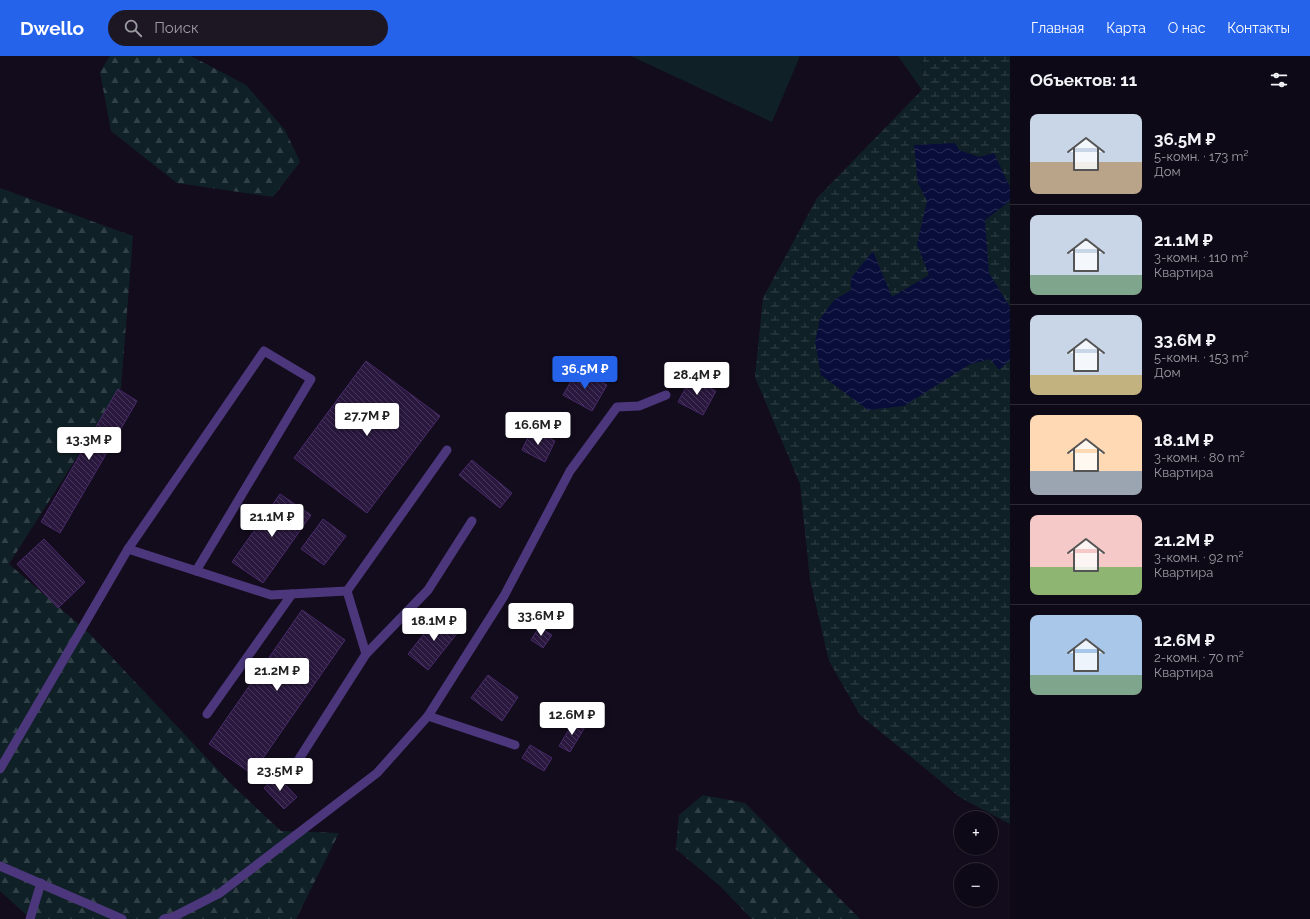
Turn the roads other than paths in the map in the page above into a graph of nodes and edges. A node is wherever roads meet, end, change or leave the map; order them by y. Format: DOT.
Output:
graph roads {
  1 [pos="666,395"];
  2 [pos="447,450"];
  3 [pos="472,521"];
  4 [pos="128,549"];
  5 [pos="196,571"];
  6 [pos="347,590"];
  7 [pos="292,594"];
  8 [pos="366,654"];
  9 [pos="207,714"];
  10 [pos="428,716"];
  11 [pos="515,745"];
  12 [pos="299,759"];
  13 [pos="0,769"];
  14 [pos="0,866"];
  15 [pos="41,883"];
  16 [pos="30,919"];
  17 [pos="122,919"];
  18 [pos="164,919"];
  1 -- 10 [label="lane"];
  2 -- 6 [label="lane"];
  3 -- 8 [label="lane"];
  4 -- 5 [label="lane"];
  4 -- 5 [label="lane"];
  4 -- 13 [label="lane"];
  5 -- 7 [label="lane"];
  6 -- 7 [label="lane"];
  6 -- 8 [label="lane"];
  7 -- 9 [label="lane"];
  8 -- 12 [label="lane"];
  10 -- 11 [label="lane"];
  10 -- 18 [label="lane"];
  14 -- 15 [label="lane"];
  15 -- 16 [label="lane"];
  15 -- 17 [label="lane"];
}
